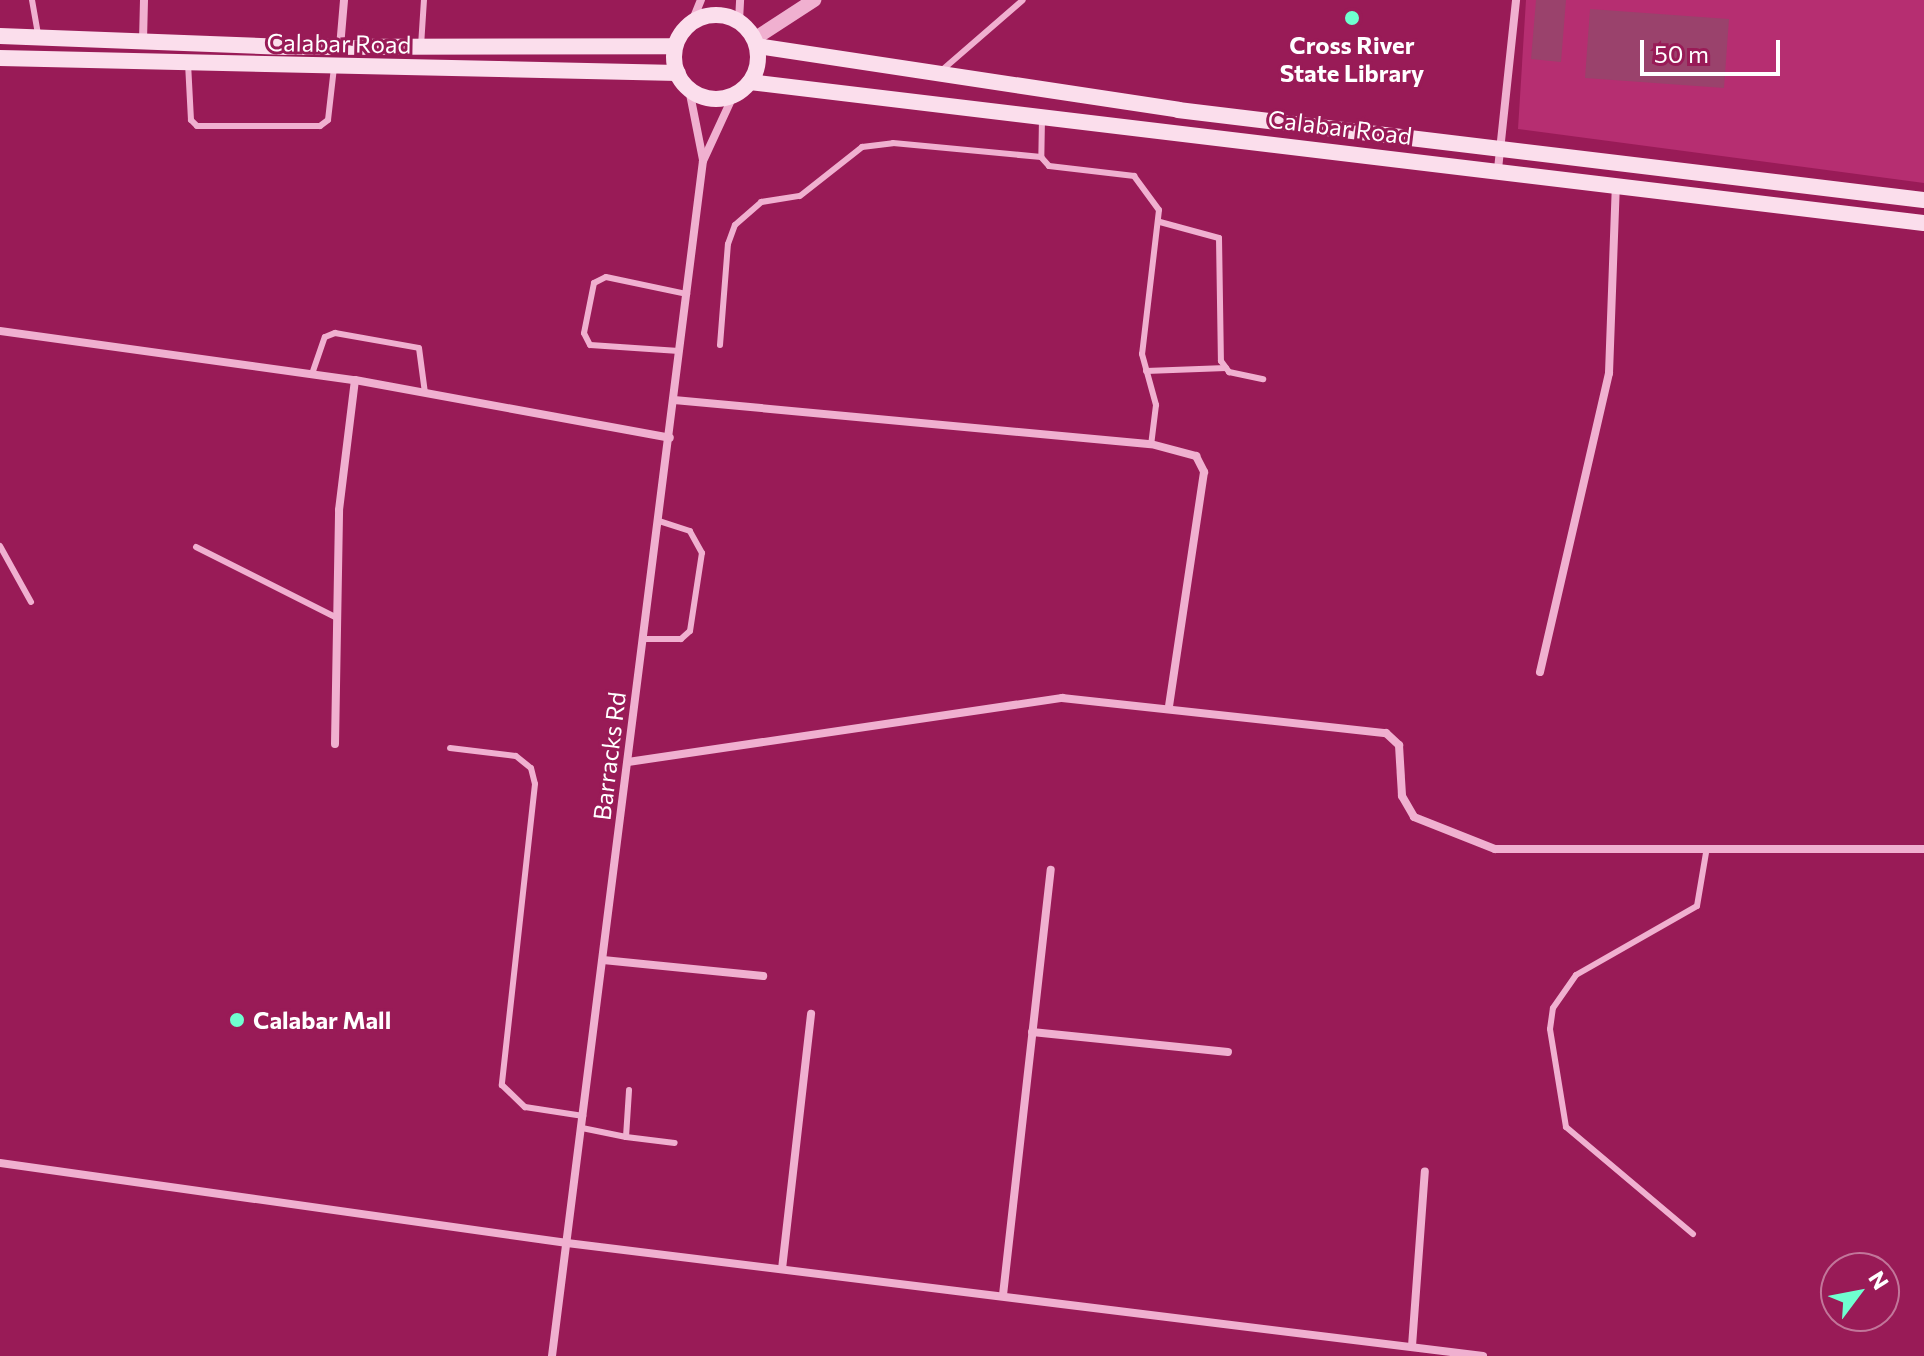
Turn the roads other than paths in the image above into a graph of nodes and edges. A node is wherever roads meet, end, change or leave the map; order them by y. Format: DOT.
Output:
graph roads {
  1 [pos="32,0"];
  2 [pos="144,0"];
  3 [pos="344,0"];
  4 [pos="424,0"];
  5 [pos="701,0"];
  6 [pos="740,0"];
  7 [pos="814,0"];
  8 [pos="1023,0"];
  9 [pos="1516,0"];
  10 [pos="739,21"];
  11 [pos="692,22"];
  12 [pos="0,36"];
  13 [pos="39,38"];
  14 [pos="143,42"];
  15 [pos="756,42"];
  16 [pos="421,46"];
  17 [pos="675,46"];
  18 [pos="340,47"];
  19 [pos="0,58"];
  20 [pos="188,63"];
  21 [pos="334,67"];
  22 [pos="678,73"];
  23 [pos="937,75"];
  24 [pos="750,82"];
  25 [pos="689,89"];
  26 [pos="733,96"];
  27 [pos="1042,114"];
  28 [pos="1503,147"];
  29 [pos="1041,157"];
  30 [pos="703,161"];
  31 [pos="1498,169"];
  32 [pos="1616,185"];
  33 [pos="1924,200"];
  34 [pos="1160,222"];
  35 [pos="1924,223"];
  36 [pos="687,294"];
  37 [pos="0,331"];
  38 [pos="720,345"];
  39 [pos="679,351"];
  40 [pos="1226,368"];
  41 [pos="1146,371"];
  42 [pos="312,374"];
  43 [pos="1263,379"];
  44 [pos="355,380"];
  45 [pos="425,393"];
  46 [pos="674,400"];
  47 [pos="670,438"];
  48 [pos="1151,444"];
  49 [pos="659,521"];
  50 [pos="0,546"];
  51 [pos="196,547"];
  52 [pos="31,602"];
  53 [pos="337,618"];
  54 [pos="643,639"];
  55 [pos="1540,672"];
  56 [pos="1169,705"];
  57 [pos="335,744"];
  58 [pos="450,748"];
  59 [pos="628,762"];
  60 [pos="1924,849"];
  61 [pos="1706,853"];
  62 [pos="1051,870"];
  63 [pos="603,960"];
  64 [pos="763,976"];
  65 [pos="811,1014"];
  66 [pos="1032,1032"];
  67 [pos="1228,1052"];
  68 [pos="629,1090"];
  69 [pos="583,1116"];
  70 [pos="582,1128"];
  71 [pos="626,1137"];
  72 [pos="675,1143"];
  73 [pos="0,1163"];
  74 [pos="1425,1171"];
  75 [pos="1693,1234"];
  76 [pos="567,1243"];
  77 [pos="782,1269"];
  78 [pos="1003,1295"];
  79 [pos="1412,1346"];
  80 [pos="552,1356"];
  81 [pos="1483,1356"];
  1 -- 13 [label="lane"];
  2 -- 14 [label="street"];
  3 -- 18 [label="street"];
  4 -- 16 [label="lane"];
  5 -- 11 [label="street"];
  6 -- 10 [label="street"];
  7 -- 15 [label="street"];
  8 -- 23 [label="lane"];
  9 -- 28 [label="street"];
  10 -- 11 [label="main road"];
  10 -- 15 [label="main road"];
  11 -- 17 [label="main road"];
  12 -- 13 [label="main road, Calabar Road"];
  13 -- 14 [label="main road, Calabar Road"];
  14 -- 18 [label="main road, Calabar Road"];
  15 -- 23 [label="main road, Calabar Road"];
  15 -- 24 [label="main road"];
  16 -- 17 [label="main road, Calabar Road"];
  16 -- 18 [label="main road, Calabar Road"];
  17 -- 22 [label="main road"];
  19 -- 20 [label="main road, Calabar Road"];
  20 -- 21 [label="main road, Calabar Road"];
  20 -- 21 [label="lane"];
  21 -- 22 [label="main road, Calabar Road"];
  22 -- 25 [label="main road"];
  23 -- 28 [label="main road, Calabar Road"];
  24 -- 26 [label="main road"];
  24 -- 27 [label="main road, Calabar Road"];
  25 -- 26 [label="main road"];
  25 -- 30 [label="street, Barracks Rd"];
  26 -- 30 [label="street, Barracks Rd"];
  27 -- 29 [label="lane"];
  27 -- 31 [label="main road, Calabar Road"];
  28 -- 31 [label="street"];
  28 -- 33 [label="main road, Calabar Road"];
  29 -- 34 [label="lane"];
  29 -- 38 [label="lane"];
  30 -- 36 [label="street, Barracks Rd"];
  31 -- 32 [label="main road, Calabar Road"];
  32 -- 35 [label="main road, Calabar Road"];
  32 -- 55 [label="street"];
  34 -- 40 [label="lane"];
  34 -- 41 [label="lane"];
  36 -- 39 [label="street, Barracks Rd"];
  36 -- 39 [label="lane"];
  37 -- 42 [label="street"];
  39 -- 46 [label="street, Barracks Rd"];
  40 -- 41 [label="lane"];
  40 -- 43 [label="lane"];
  41 -- 48 [label="lane"];
  42 -- 44 [label="street"];
  42 -- 45 [label="lane"];
  44 -- 45 [label="street"];
  44 -- 53 [label="street"];
  45 -- 47 [label="street"];
  46 -- 47 [label="street, Barracks Rd"];
  46 -- 48 [label="street"];
  47 -- 49 [label="street, Barracks Rd"];
  48 -- 56 [label="street"];
  49 -- 54 [label="street, Barracks Rd"];
  49 -- 54 [label="lane"];
  50 -- 52 [label="lane"];
  51 -- 53 [label="lane"];
  53 -- 57 [label="street"];
  54 -- 59 [label="street, Barracks Rd"];
  56 -- 59 [label="street"];
  56 -- 61 [label="street"];
  58 -- 69 [label="lane"];
  59 -- 63 [label="street, Barracks Rd"];
  60 -- 61 [label="street"];
  61 -- 75 [label="lane"];
  62 -- 66 [label="street"];
  63 -- 64 [label="street"];
  63 -- 69 [label="street, Barracks Rd"];
  65 -- 77 [label="street"];
  66 -- 67 [label="street"];
  66 -- 78 [label="street"];
  68 -- 71 [label="lane"];
  69 -- 70 [label="street, Barracks Rd"];
  70 -- 71 [label="lane"];
  70 -- 76 [label="street, Barracks Rd"];
  71 -- 72 [label="lane"];
  73 -- 76 [label="street"];
  74 -- 79 [label="street"];
  76 -- 77 [label="street"];
  76 -- 80 [label="street, Barracks Rd"];
  77 -- 78 [label="street"];
  78 -- 79 [label="street"];
  79 -- 81 [label="street"];
}
